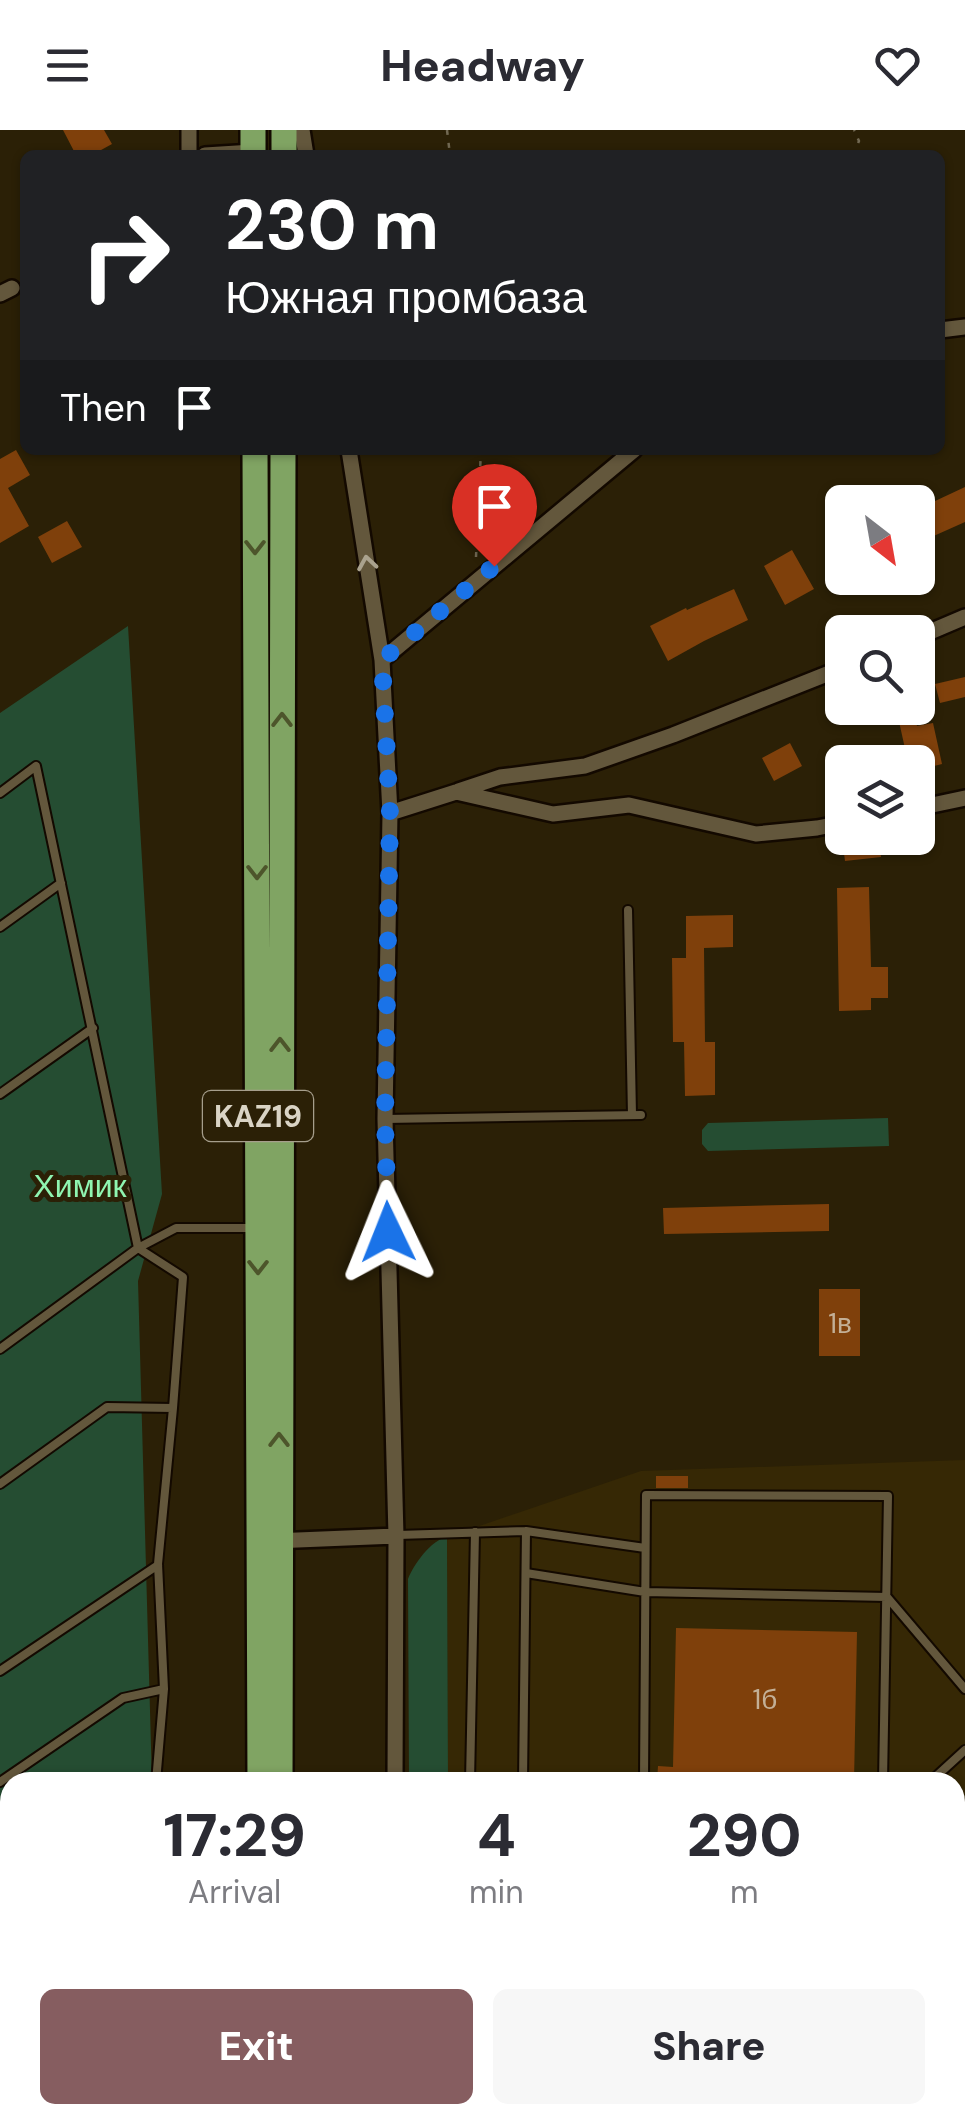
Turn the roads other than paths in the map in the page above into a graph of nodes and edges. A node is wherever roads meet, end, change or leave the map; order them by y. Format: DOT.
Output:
graph roads {
  1 [pos="255,455"];
  2 [pos="283,455"];
  3 [pos="350,455"];
  4 [pos="628,455"];
  5 [pos="965,617"];
  6 [pos="935,630"];
  7 [pos="382,660"];
  8 [pos="825,675"];
  9 [pos="456,792"];
  10 [pos="0,793"];
  11 [pos="965,798"];
  12 [pos="935,804"];
  13 [pos="390,813"];
  14 [pos="825,826"];
  15 [pos="61,883"];
  16 [pos="628,910"];
  17 [pos="0,927"];
  18 [pos="93,1028"];
  19 [pos="0,1094"];
  20 [pos="385,1119"];
  21 [pos="269,1227"];
  22 [pos="138,1248"];
  23 [pos="0,1349"];
  24 [pos="173,1408"];
  25 [pos="0,1484"];
  26 [pos="526,1530"];
  27 [pos="475,1532"];
  28 [pos="396,1536"];
  29 [pos="269,1541"];
  30 [pos="645,1548"];
  31 [pos="158,1564"];
  32 [pos="526,1573"];
  33 [pos="645,1592"];
  34 [pos="887,1597"];
  35 [pos="0,1671"];
  36 [pos="164,1688"];
  37 [pos="965,1689"];
  38 [pos="965,1750"];
  39 [pos="15,1772"];
  40 [pos="157,1772"];
  41 [pos="260,1772"];
  42 [pos="280,1772"];
  43 [pos="395,1772"];
  44 [pos="470,1772"];
  45 [pos="523,1772"];
  46 [pos="644,1772"];
  47 [pos="882,1772"];
  48 [pos="941,1772"];
  1 -- 21 [label="highway, KAZ19, one-way"];
  21 -- 2 [label="highway, KAZ19, one-way"];
  7 -- 3 [label="street, one-way"];
  4 -- 7 [label="street"];
  5 -- 6 [label="street"];
  7 -- 13 [label="street"];
  8 -- 9 [label="street"];
  9 -- 13 [label="street"];
  9 -- 14 [label="street"];
  10 -- 15 [label="lane"];
  11 -- 12 [label="street"];
  13 -- 20 [label="street"];
  15 -- 17 [label="lane"];
  15 -- 18 [label="lane"];
  16 -- 20 [label="lane"];
  18 -- 19 [label="lane"];
  18 -- 22 [label="lane"];
  20 -- 28 [label="street"];
  21 -- 22 [label="lane"];
  21 -- 29 [label="highway, KAZ19"];
  22 -- 23 [label="lane"];
  22 -- 24 [label="lane"];
  24 -- 25 [label="lane"];
  24 -- 31 [label="lane"];
  26 -- 27 [label="lane"];
  26 -- 30 [label="lane"];
  26 -- 32 [label="lane"];
  27 -- 28 [label="lane"];
  27 -- 44 [label="lane"];
  28 -- 29 [label="street"];
  28 -- 43 [label="street"];
  29 -- 41 [label="highway, KAZ19"];
  29 -- 42 [label="highway, KAZ19"];
  30 -- 33 [label="lane"];
  30 -- 34 [label="lane"];
  31 -- 35 [label="lane"];
  31 -- 36 [label="lane"];
  32 -- 33 [label="lane"];
  32 -- 45 [label="lane"];
  33 -- 34 [label="lane"];
  33 -- 46 [label="lane"];
  34 -- 37 [label="lane"];
  34 -- 47 [label="lane"];
  36 -- 39 [label="lane"];
  36 -- 40 [label="lane"];
  38 -- 48 [label="lane"];
}
